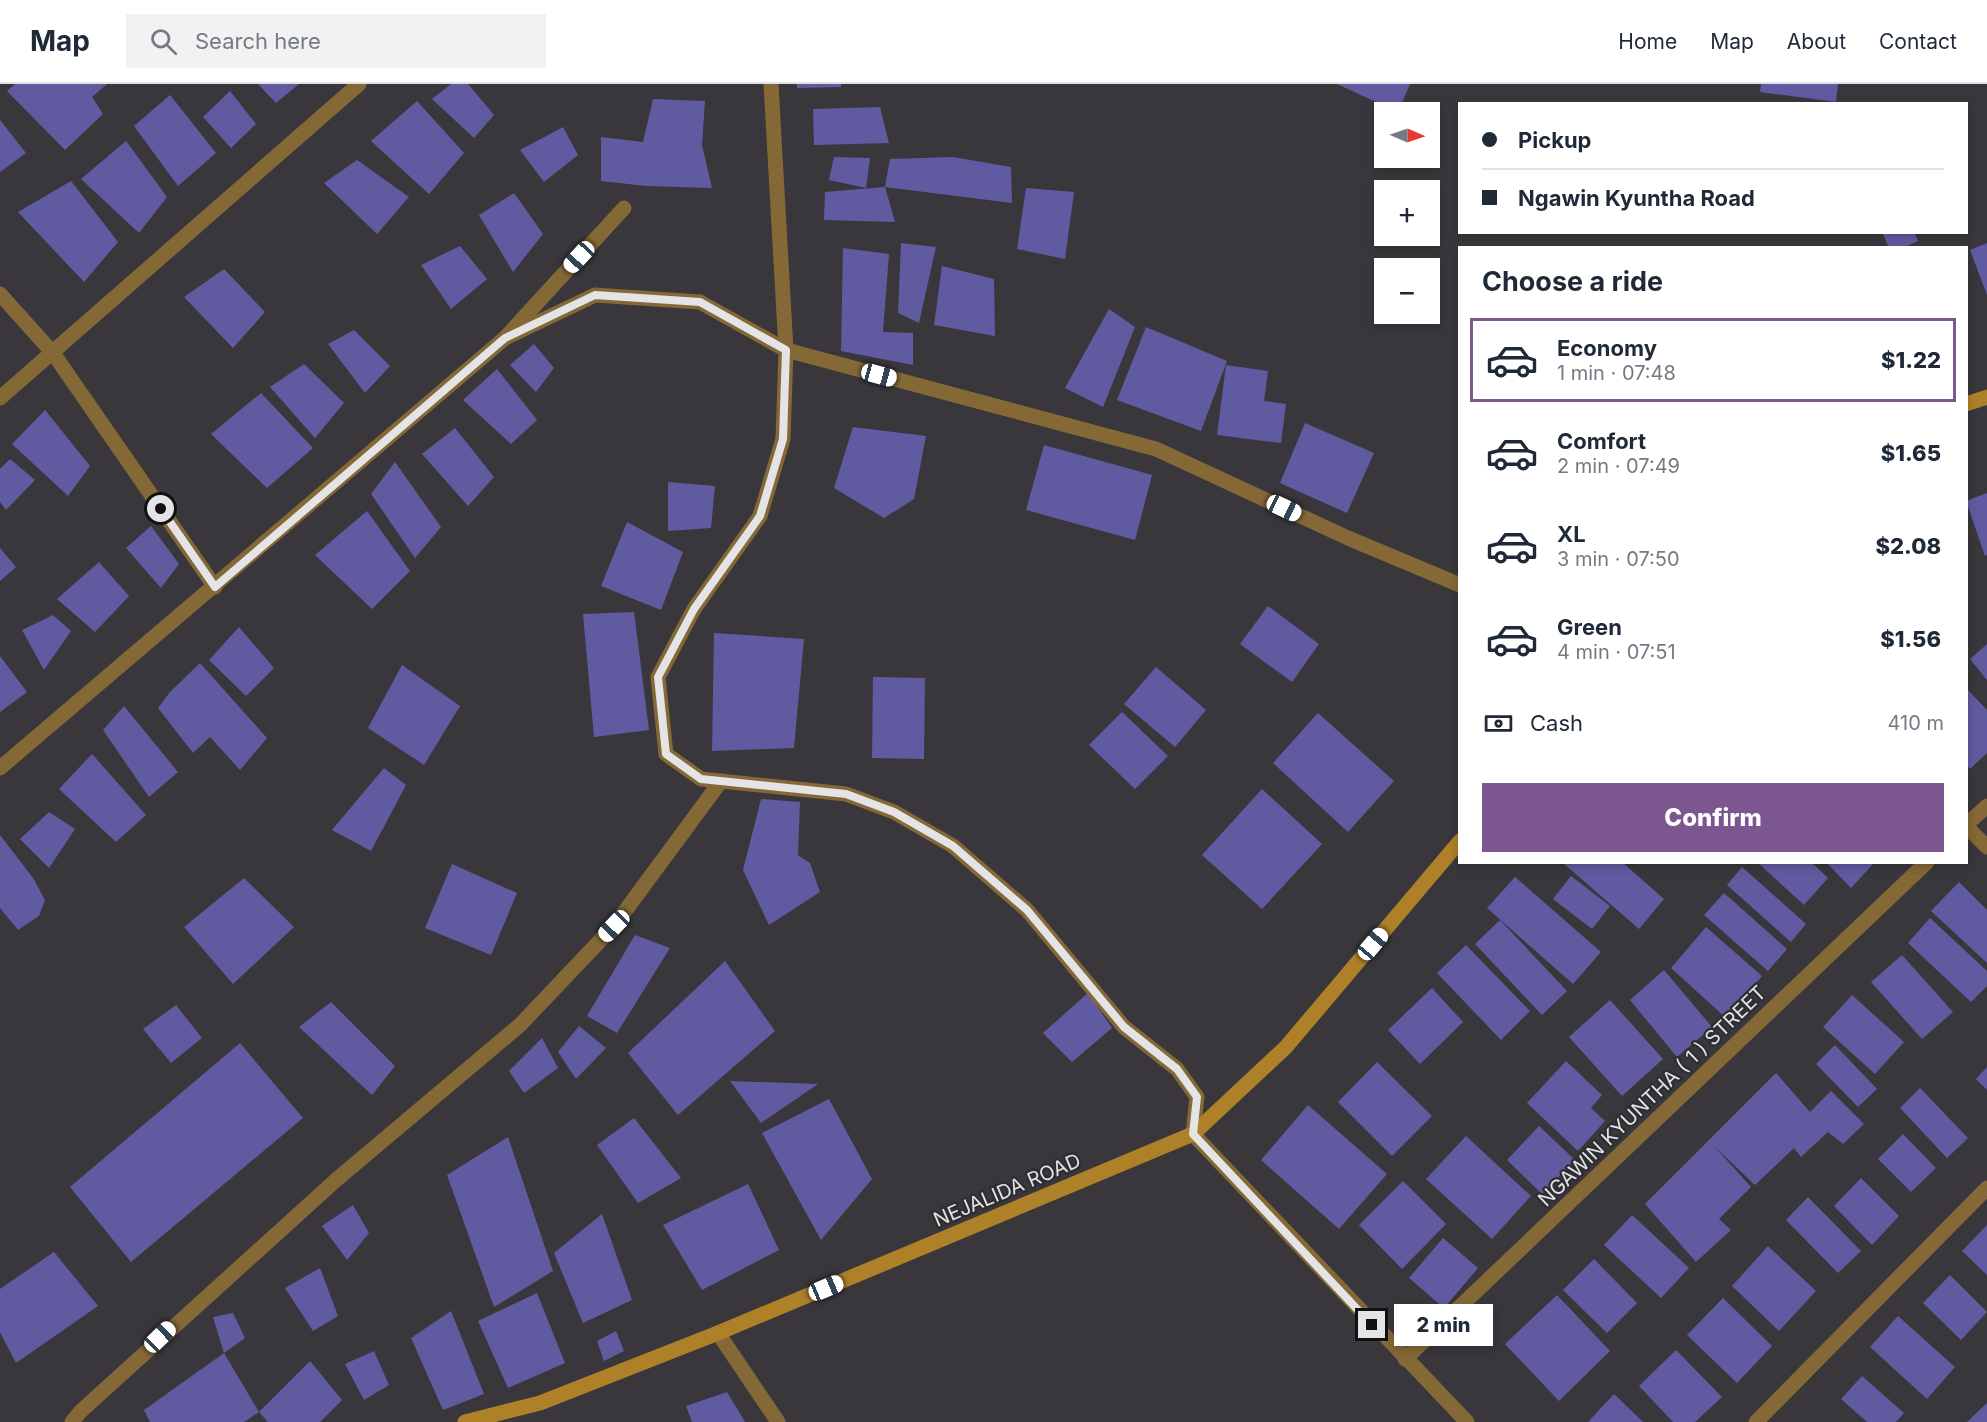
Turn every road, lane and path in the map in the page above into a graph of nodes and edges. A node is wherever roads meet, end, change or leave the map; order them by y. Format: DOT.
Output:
graph roads {
  1 [pos="359,84"];
  2 [pos="771,84"];
  3 [pos="624,208"];
  4 [pos="0,294"];
  5 [pos="505,338"];
  6 [pos="786,350"];
  7 [pos="53,353"];
  8 [pos="1987,397"];
  9 [pos="0,398"];
  10 [pos="1968,403"];
  11 [pos="1458,584"];
  12 [pos="215,587"];
  13 [pos="0,768"];
  14 [pos="721,781"];
  15 [pos="1987,806"];
  16 [pos="1968,824"];
  17 [pos="1968,828"];
  18 [pos="1458,843"];
  19 [pos="1987,847"];
  20 [pos="1926,864"];
  21 [pos="1193,1134"];
  22 [pos="1987,1188"];
  23 [pos="718,1333"];
  24 [pos="1405,1359"];
  25 [pos="72,1422"];
  26 [pos="465,1422"];
  27 [pos="778,1422"];
  28 [pos="1467,1422"];
  29 [pos="1756,1422"];
  1 -- 7 [label="street"];
  2 -- 6 [label="street"];
  3 -- 5 [label="street"];
  4 -- 7 [label="street"];
  5 -- 6 [label="street"];
  5 -- 12 [label="street"];
  6 -- 11 [label="street"];
  6 -- 14 [label="street"];
  7 -- 9 [label="street"];
  7 -- 12 [label="street"];
  8 -- 10 [label="main road"];
  12 -- 13 [label="street"];
  14 -- 21 [label="street"];
  14 -- 25 [label="street"];
  15 -- 16 [label="street"];
  17 -- 19 [label="street"];
  18 -- 21 [label="main road, NEJALIDA ROAD"];
  20 -- 24 [label="street, NGAWIN KYUNTHA ( 1 ) STREET"];
  21 -- 23 [label="main road, NEJALIDA ROAD"];
  21 -- 24 [label="street"];
  22 -- 29 [label="street"];
  23 -- 26 [label="main road, NEJALIDA ROAD"];
  23 -- 27 [label="street"];
  24 -- 28 [label="street"];
}
